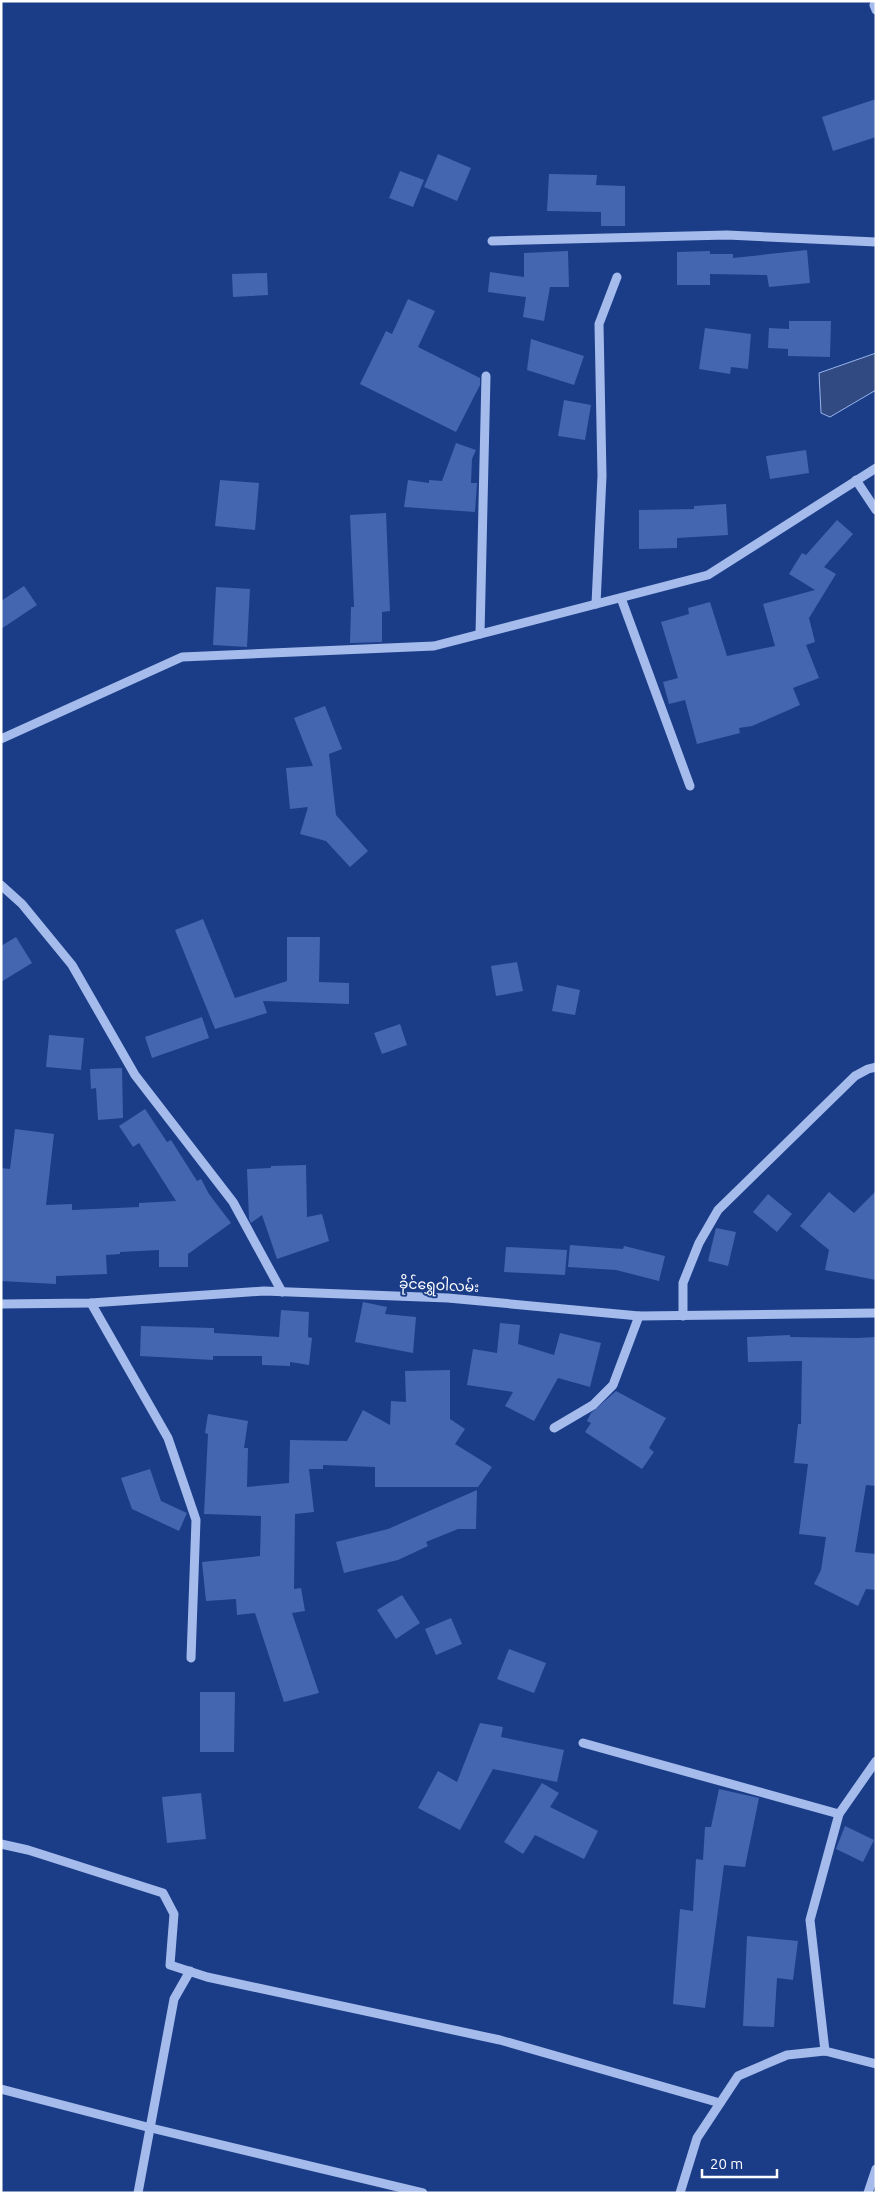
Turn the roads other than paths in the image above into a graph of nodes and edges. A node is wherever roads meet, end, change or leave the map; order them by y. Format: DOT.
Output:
graph roads {
  1 [pos="492,241"];
  2 [pos="876,242"];
  3 [pos="617,277"];
  4 [pos="486,376"];
  5 [pos="876,468"];
  6 [pos="856,480"];
  7 [pos="876,510"];
  8 [pos="620,598"];
  9 [pos="596,604"];
  10 [pos="480,634"];
  11 [pos="1,739"];
  12 [pos="690,786"];
  13 [pos="1,885"];
  14 [pos="876,1067"];
  15 [pos="282,1292"];
  16 [pos="91,1303"];
  17 [pos="2,1305"];
  18 [pos="876,1313"];
  19 [pos="639,1316"];
  20 [pos="683,1316"];
  21 [pos="554,1428"];
  22 [pos="191,1658"];
  23 [pos="583,1743"];
  24 [pos="876,1760"];
  25 [pos="839,1814"];
  26 [pos="1,1844"];
  27 [pos="190,1971"];
  28 [pos="825,2051"];
  29 [pos="876,2064"];
  30 [pos="1,2089"];
  31 [pos="720,2103"];
  32 [pos="150,2128"];
  33 [pos="876,2169"];
  34 [pos="138,2193"];
  35 [pos="422,2193"];
  36 [pos="680,2193"];
  37 [pos="868,2193"];
  1 -- 2 [label="street"];
  3 -- 9 [label="street"];
  4 -- 10 [label="street"];
  5 -- 6 [label="street"];
  6 -- 7 [label="street"];
  6 -- 8 [label="street"];
  8 -- 9 [label="street"];
  8 -- 12 [label="street"];
  9 -- 10 [label="street"];
  10 -- 11 [label="street"];
  13 -- 15 [label="street"];
  14 -- 20 [label="street"];
  15 -- 16 [label="street, ခိုင်ရွှေဝါလမ်း"];
  15 -- 19 [label="street, ခိုင်ရွှေဝါလမ်း"];
  16 -- 17 [label="street, ခိုင်ရွှေဝါလမ်း"];
  16 -- 22 [label="street"];
  18 -- 20 [label="street, ခိုင်ရွှေဝါလမ်း"];
  19 -- 20 [label="street, ခိုင်ရွှေဝါလမ်း"];
  19 -- 21 [label="street"];
  23 -- 25 [label="street"];
  24 -- 25 [label="street"];
  25 -- 28 [label="street"];
  26 -- 27 [label="street"];
  27 -- 31 [label="street"];
  27 -- 32 [label="street"];
  28 -- 29 [label="street"];
  28 -- 31 [label="street"];
  30 -- 32 [label="street"];
  31 -- 36 [label="street"];
  32 -- 34 [label="street"];
  32 -- 35 [label="street"];
  33 -- 37 [label="street"];
}
